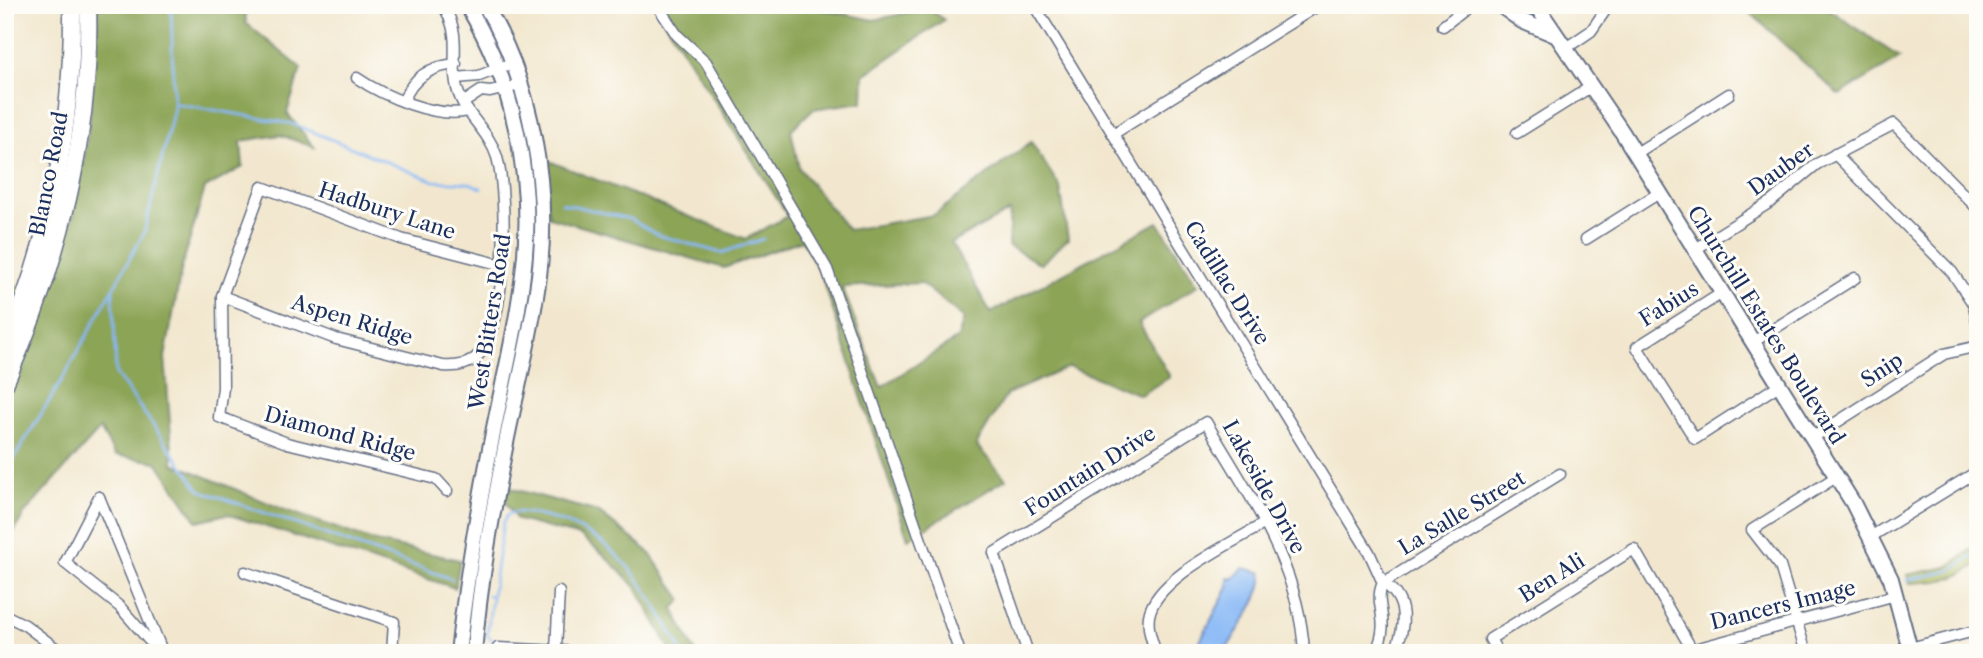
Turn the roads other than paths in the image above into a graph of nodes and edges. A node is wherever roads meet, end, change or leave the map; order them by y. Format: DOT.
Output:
graph roads {
  1 [pos="72,5"];
  2 [pos="88,5"];
  3 [pos="443,5"];
  4 [pos="467,5"];
  5 [pos="485,5"];
  6 [pos="657,5"];
  7 [pos="1034,5"];
  8 [pos="1319,5"];
  9 [pos="1470,5"];
  10 [pos="1500,5"];
  11 [pos="1536,5"];
  12 [pos="1609,5"];
  13 [pos="1443,26"];
  14 [pos="1555,35"];
  15 [pos="1566,48"];
  16 [pos="512,63"];
  17 [pos="456,64"];
  18 [pos="497,68"];
  19 [pos="479,76"];
  20 [pos="357,78"];
  21 [pos="456,78"];
  22 [pos="520,85"];
  23 [pos="1592,86"];
  24 [pos="505,89"];
  25 [pos="481,91"];
  26 [pos="1729,94"];
  27 [pos="404,100"];
  28 [pos="465,107"];
  29 [pos="1517,133"];
  30 [pos="1113,134"];
  31 [pos="1634,153"];
  32 [pos="1835,154"];
  33 [pos="1659,192"];
  34 [pos="1978,209"];
  35 [pos="527,221"];
  36 [pos="542,223"];
  37 [pos="1586,239"];
  38 [pos="1694,250"];
  39 [pos="502,265"];
  40 [pos="40,272"];
  41 [pos="1855,278"];
  42 [pos="1721,293"];
  43 [pos="222,296"];
  44 [pos="1978,326"];
  45 [pos="1753,342"];
  46 [pos="5,346"];
  47 [pos="1978,346"];
  48 [pos="5,384"];
  49 [pos="1780,385"];
  50 [pos="1206,422"];
  51 [pos="1812,438"];
  52 [pos="1978,471"];
  53 [pos="1560,474"];
  54 [pos="1836,477"];
  55 [pos="447,491"];
  56 [pos="1265,523"];
  57 [pos="473,533"];
  58 [pos="1872,536"];
  59 [pos="488,537"];
  60 [pos="245,572"];
  61 [pos="1383,583"];
  62 [pos="559,592"];
  63 [pos="1896,596"];
  64 [pos="5,615"];
  65 [pos="1403,615"];
  66 [pos="1384,618"];
  67 [pos="1798,620"];
  68 [pos="1978,629"];
  69 [pos="1691,648"];
  70 [pos="497,650"];
  71 [pos="556,650"];
  72 [pos="1911,650"];
  73 [pos="62,653"];
  74 [pos="161,653"];
  75 [pos="392,653"];
  76 [pos="457,653"];
  77 [pos="474,653"];
  78 [pos="598,653"];
  79 [pos="960,653"];
  80 [pos="1028,653"];
  81 [pos="1156,653"];
  82 [pos="1304,653"];
  83 [pos="1376,653"];
  84 [pos="1394,653"];
  85 [pos="1498,653"];
  86 [pos="1680,653"];
  87 [pos="1806,653"];
  1 -- 40 [label="main road, Blanco Road"];
  2 -- 40 [label="main road, Blanco Road"];
  3 -- 17 [label="street"];
  4 -- 18 [label="main road, West Bitters Road"];
  5 -- 16 [label="main road, West Bitters Road"];
  6 -- 79 [label="street"];
  7 -- 30 [label="street, Cadillac Drive"];
  8 -- 30 [label="street"];
  9 -- 13 [label="street"];
  10 -- 14 [label="main road, Churchill Estates Boulevard"];
  11 -- 14 [label="main road, Churchill Estates Boulevard"];
  12 -- 15 [label="street"];
  14 -- 15 [label="main road, Churchill Estates Boulevard"];
  15 -- 23 [label="main road, Churchill Estates Boulevard"];
  16 -- 18 [label="street"];
  16 -- 22 [label="main road, West Bitters Road"];
  17 -- 21 [label="street"];
  17 -- 27 [label="street"];
  18 -- 19 [label="street"];
  18 -- 24 [label="main road, West Bitters Road"];
  19 -- 21 [label="street"];
  19 -- 25 [label="street"];
  20 -- 27 [label="street"];
  21 -- 28 [label="street"];
  22 -- 24 [label="street"];
  22 -- 36 [label="main road, West Bitters Road"];
  23 -- 29 [label="street"];
  23 -- 31 [label="main road, Churchill Estates Boulevard"];
  24 -- 25 [label="street"];
  24 -- 35 [label="main road, West Bitters Road"];
  25 -- 28 [label="street"];
  26 -- 31 [label="street"];
  27 -- 28 [label="street"];
  28 -- 39 [label="street"];
  30 -- 61 [label="street, Cadillac Drive"];
  31 -- 33 [label="main road, Churchill Estates Boulevard"];
  32 -- 34 [label="street, Dauber"];
  32 -- 38 [label="street, Dauber"];
  32 -- 44 [label="street"];
  33 -- 37 [label="street"];
  33 -- 38 [label="main road, Churchill Estates Boulevard"];
  35 -- 36 [label="main road"];
  35 -- 57 [label="main road, West Bitters Road"];
  36 -- 59 [label="main road, West Bitters Road"];
  38 -- 42 [label="main road, Churchill Estates Boulevard"];
  39 -- 43 [label="street, Aspen Ridge"];
  39 -- 43 [label="street, Hadbury Lane"];
  40 -- 46 [label="main road, Blanco Road"];
  40 -- 48 [label="main road, Blanco Road"];
  41 -- 45 [label="street"];
  42 -- 45 [label="main road, Churchill Estates Boulevard"];
  42 -- 49 [label="street, Fabius"];
  43 -- 55 [label="street, Diamond Ridge"];
  45 -- 49 [label="main road, Churchill Estates Boulevard"];
  47 -- 51 [label="street, Snip"];
  49 -- 51 [label="main road, Churchill Estates Boulevard"];
  50 -- 56 [label="street, Lakeside Drive"];
  50 -- 80 [label="street, Fountain Drive"];
  51 -- 54 [label="main road, Churchill Estates Boulevard"];
  52 -- 58 [label="street"];
  53 -- 61 [label="street, La Salle Street"];
  54 -- 58 [label="main road, Churchill Estates Boulevard"];
  54 -- 67 [label="street"];
  56 -- 81 [label="street"];
  56 -- 82 [label="street, Lakeside Drive"];
  57 -- 59 [label="main road"];
  57 -- 76 [label="main road, West Bitters Road"];
  58 -- 63 [label="main road, Churchill Estates Boulevard"];
  59 -- 77 [label="main road, West Bitters Road"];
  60 -- 75 [label="street"];
  61 -- 65 [label="street"];
  61 -- 66 [label="street"];
  62 -- 71 [label="street"];
  63 -- 67 [label="street, Dancers Image"];
  63 -- 72 [label="main road, Churchill Estates Boulevard"];
  64 -- 73 [label="street"];
  65 -- 66 [label="street"];
  65 -- 84 [label="street"];
  66 -- 83 [label="street"];
  67 -- 69 [label="street, Dancers Image"];
  67 -- 87 [label="street"];
  68 -- 72 [label="street"];
  69 -- 85 [label="street, Ben Ali"];
  69 -- 86 [label="street, Dancers Image"];
  70 -- 71 [label="street"];
  71 -- 78 [label="street"];
  74 -- 74 [label="street"];
}
